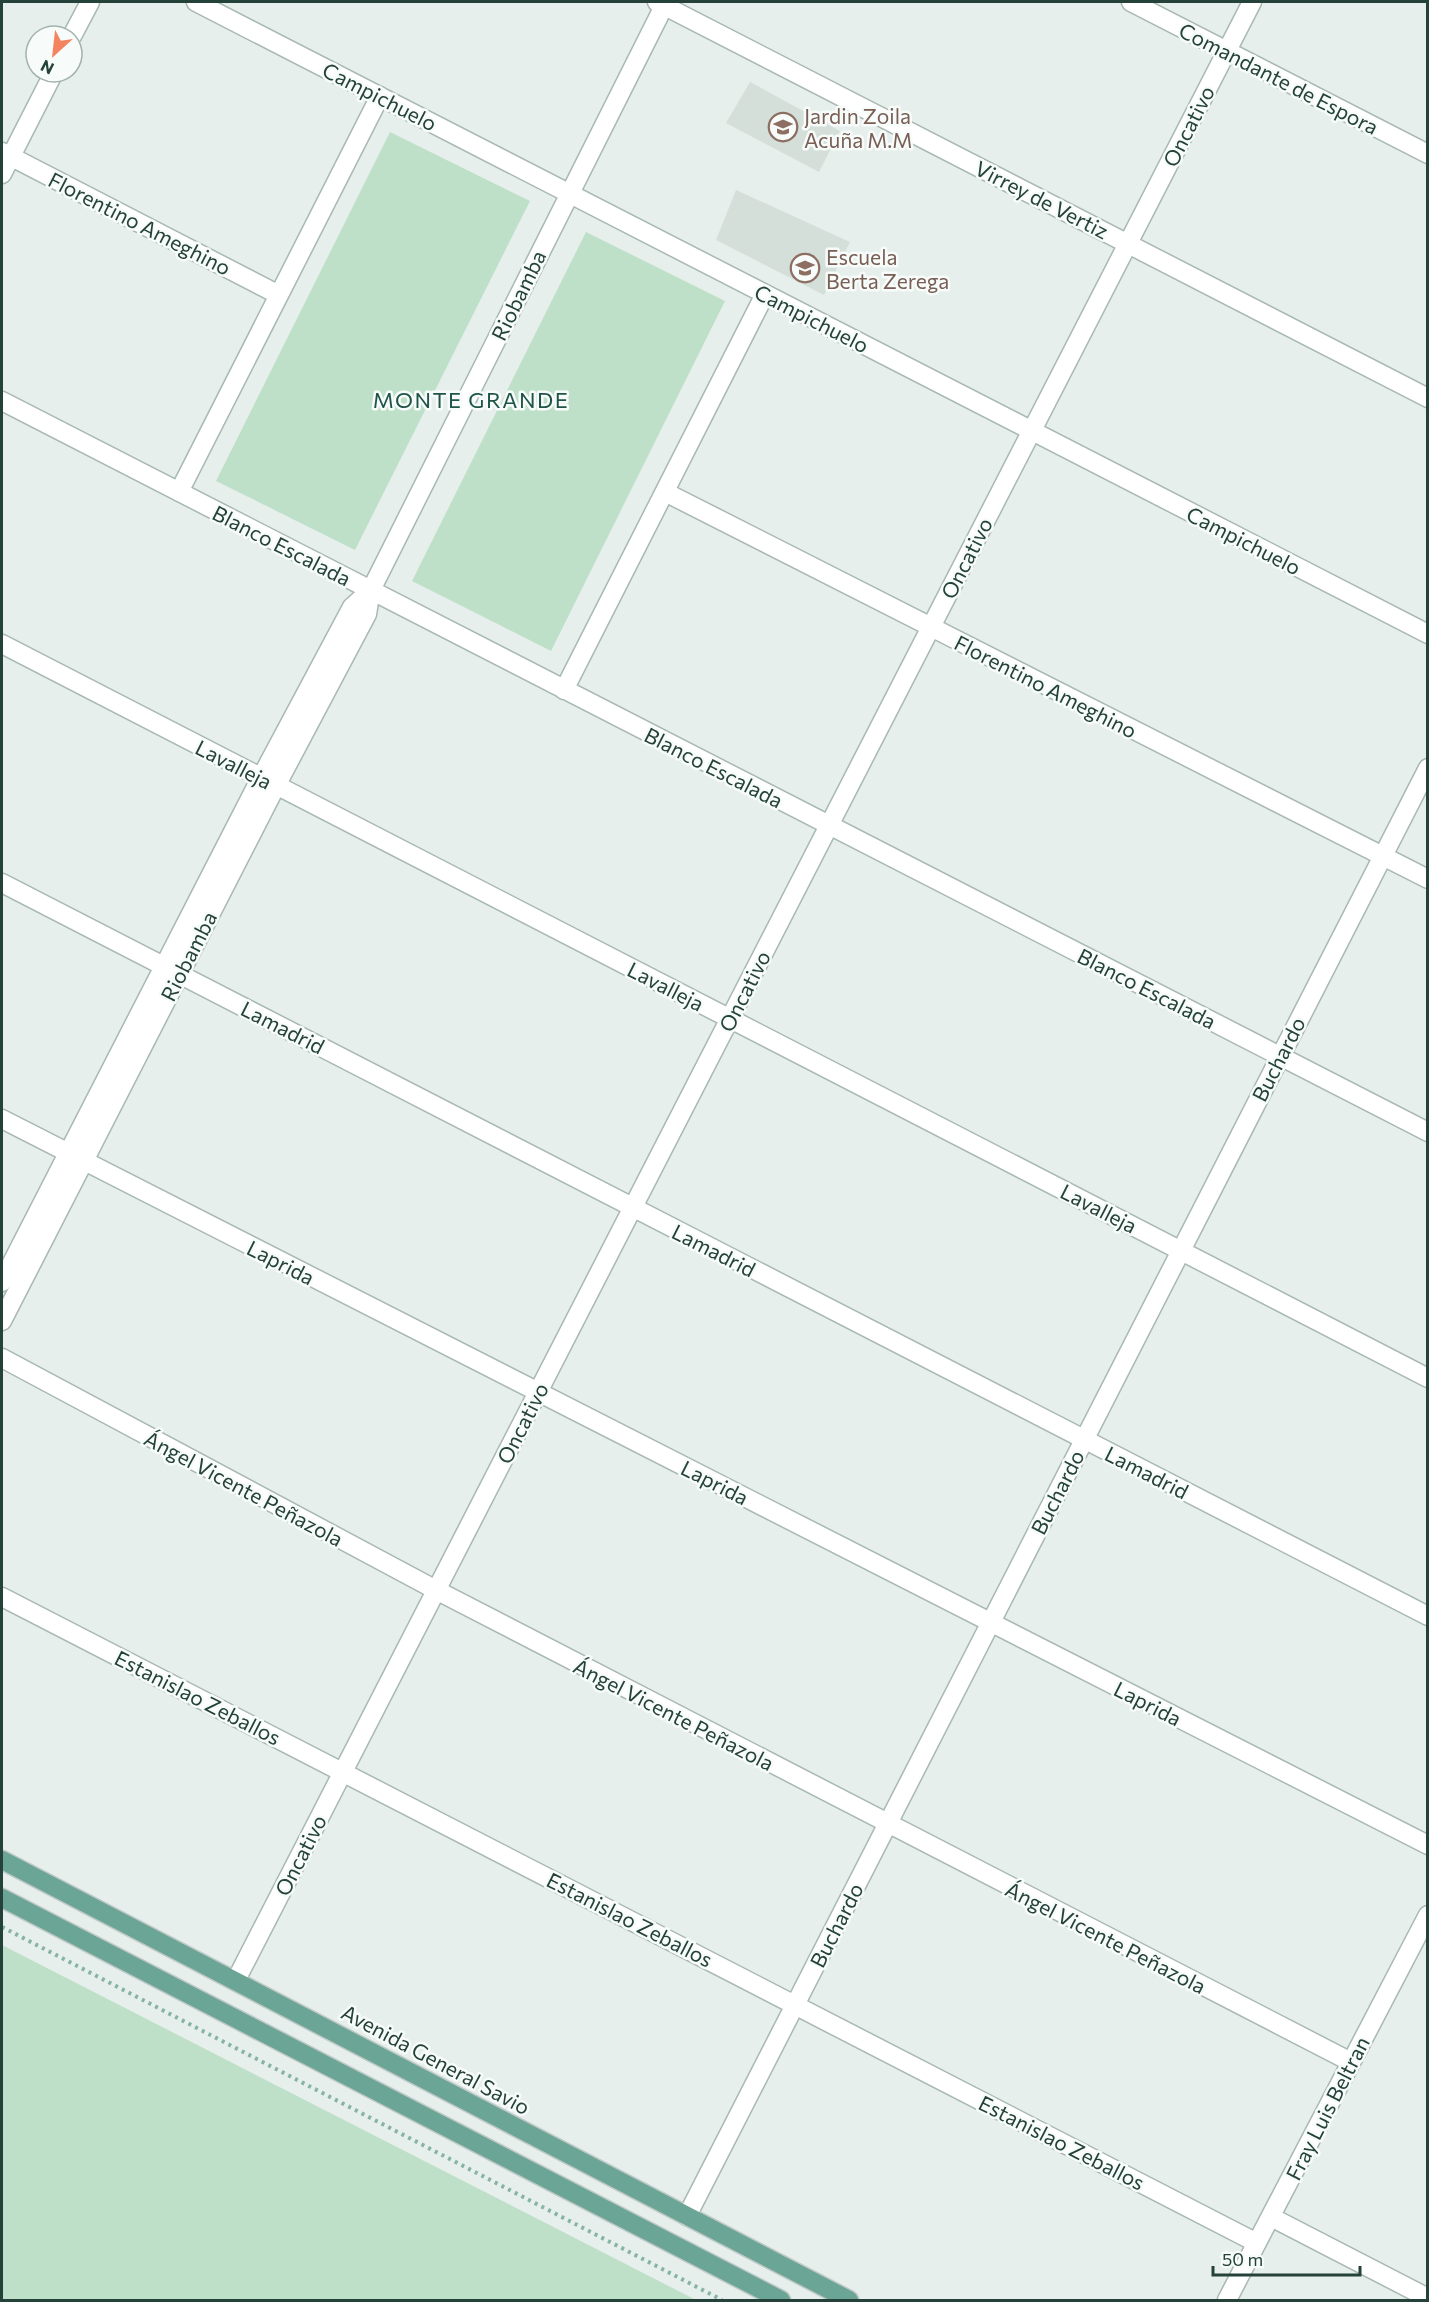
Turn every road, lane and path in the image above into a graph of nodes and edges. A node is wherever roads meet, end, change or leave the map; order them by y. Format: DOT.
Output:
graph roads {
  1 [pos="90,2"];
  2 [pos="196,2"];
  3 [pos="1131,2"];
  4 [pos="1252,2"];
  5 [pos="662,3"];
  6 [pos="78,24"];
  7 [pos="1227,51"];
  8 [pos="47,84"];
  9 [pos="380,96"];
  10 [pos="6,154"];
  11 [pos="1428,154"];
  12 [pos="2,174"];
  13 [pos="569,193"];
  14 [pos="1128,243"];
  15 [pos="765,294"];
  16 [pos="279,295"];
  17 [pos="1428,398"];
  18 [pos="2,401"];
  19 [pos="1032,431"];
  20 [pos="179,492"];
  21 [pos="665,492"];
  22 [pos="371,590"];
  23 [pos="930,628"];
  24 [pos="1428,634"];
  25 [pos="2,644"];
  26 [pos="564,690"];
  27 [pos="1428,768"];
  28 [pos="268,782"];
  29 [pos="829,825"];
  30 [pos="1383,856"];
  31 [pos="1428,879"];
  32 [pos="2,883"];
  33 [pos="172,969"];
  34 [pos="729,1018"];
  35 [pos="1280,1056"];
  36 [pos="2,1119"];
  37 [pos="1428,1132"];
  38 [pos="75,1157"];
  39 [pos="632,1208"];
  40 [pos="1181,1251"];
  41 [pos="2,1282"];
  42 [pos="2,1321"];
  43 [pos="2,1358"];
  44 [pos="1428,1378"];
  45 [pos="538,1392"];
  46 [pos="1084,1440"];
  47 [pos="436,1590"];
  48 [pos="2,1597"];
  49 [pos="1428,1616"];
  50 [pos="990,1623"];
  51 [pos="343,1771"];
  52 [pos="887,1824"];
  53 [pos="1428,1845"];
  54 [pos="2,1860"];
  55 [pos="2,1898"];
  56 [pos="1428,1915"];
  57 [pos="2,1927"];
  58 [pos="236,1980"];
  59 [pos="795,2004"];
  60 [pos="1351,2062"];
  61 [pos="687,2216"];
  62 [pos="1271,2217"];
  63 [pos="1257,2243"];
  64 [pos="1428,2298"];
  65 [pos="722,2301"];
  66 [pos="781,2301"];
  67 [pos="849,2301"];
  68 [pos="1227,2301"];
  1 -- 6 [label="street"];
  2 -- 9 [label="street, Campichuelo"];
  3 -- 7 [label="street, Comandante de Espora"];
  4 -- 7 [label="street, Oncativo"];
  5 -- 13 [label="street, Riobamba"];
  5 -- 14 [label="street, Virrey de Vertiz"];
  7 -- 11 [label="street, Comandante de Espora"];
  7 -- 14 [label="street, Oncativo"];
  8 -- 10 [label="street"];
  9 -- 13 [label="street, Campichuelo"];
  9 -- 16 [label="street"];
  10 -- 12 [label="street"];
  10 -- 16 [label="street, Florentino Ameghino"];
  13 -- 15 [label="street, Campichuelo"];
  13 -- 22 [label="street, Riobamba"];
  14 -- 17 [label="street, Virrey de Vertiz"];
  14 -- 19 [label="street, Oncativo"];
  15 -- 19 [label="street, Campichuelo"];
  15 -- 21 [label="street"];
  16 -- 20 [label="street"];
  18 -- 20 [label="street, Blanco Escalada"];
  19 -- 23 [label="street, Oncativo"];
  19 -- 24 [label="street, Campichuelo"];
  20 -- 22 [label="street, Blanco Escalada"];
  21 -- 23 [label="street, Florentino Ameghino"];
  21 -- 26 [label="street"];
  22 -- 26 [label="street, Blanco Escalada"];
  22 -- 28 [label="street, Riobamba"];
  23 -- 29 [label="street, Oncativo"];
  23 -- 30 [label="street, Florentino Ameghino"];
  25 -- 28 [label="street, Lavalleja"];
  26 -- 29 [label="street, Blanco Escalada"];
  27 -- 30 [label="street, Buchardo"];
  28 -- 33 [label="street, Riobamba"];
  28 -- 34 [label="street, Lavalleja"];
  29 -- 34 [label="street, Oncativo"];
  29 -- 35 [label="street, Blanco Escalada"];
  30 -- 31 [label="street, Florentino Ameghino"];
  30 -- 35 [label="street, Buchardo"];
  32 -- 33 [label="street, Lamadrid"];
  33 -- 38 [label="street, Riobamba"];
  33 -- 39 [label="street, Lamadrid"];
  34 -- 39 [label="street, Oncativo"];
  34 -- 40 [label="street, Lavalleja"];
  35 -- 37 [label="street, Blanco Escalada"];
  35 -- 40 [label="street, Buchardo"];
  36 -- 38 [label="street, Laprida"];
  38 -- 41 [label="street, Riobamba"];
  38 -- 42 [label="street, Riobamba"];
  38 -- 45 [label="street, Laprida"];
  39 -- 45 [label="street, Oncativo"];
  39 -- 46 [label="street, Lamadrid"];
  40 -- 44 [label="street, Lavalleja"];
  40 -- 46 [label="street, Buchardo"];
  43 -- 47 [label="street, Ángel Vicente Peñazola"];
  45 -- 47 [label="street, Oncativo"];
  45 -- 50 [label="street, Laprida"];
  46 -- 49 [label="street, Lamadrid"];
  46 -- 50 [label="street, Buchardo"];
  47 -- 51 [label="street, Oncativo"];
  47 -- 52 [label="street, Ángel Vicente Peñazola"];
  48 -- 51 [label="street, Estanislao Zeballos"];
  50 -- 52 [label="street, Buchardo"];
  50 -- 53 [label="street, Laprida"];
  51 -- 58 [label="street, Oncativo"];
  51 -- 59 [label="street, Estanislao Zeballos"];
  52 -- 59 [label="street, Buchardo"];
  52 -- 60 [label="street, Ángel Vicente Peñazola"];
  54 -- 58 [label="main road, Avenida General Savio"];
  55 -- 66 [label="main road"];
  56 -- 60 [label="street, Fray Luis Beltran"];
  57 -- 65 [label="path"];
  58 -- 61 [label="main road, Avenida General Savio"];
  59 -- 61 [label="street, Buchardo"];
  59 -- 63 [label="street, Estanislao Zeballos"];
  60 -- 62 [label="street, Fray Luis Beltran"];
  61 -- 67 [label="main road, Avenida General Savio"];
  62 -- 63 [label="street, Fray Luis Beltran"];
  62 -- 64 [label="street"];
  63 -- 68 [label="street, Fray Luis Beltran"];
}
